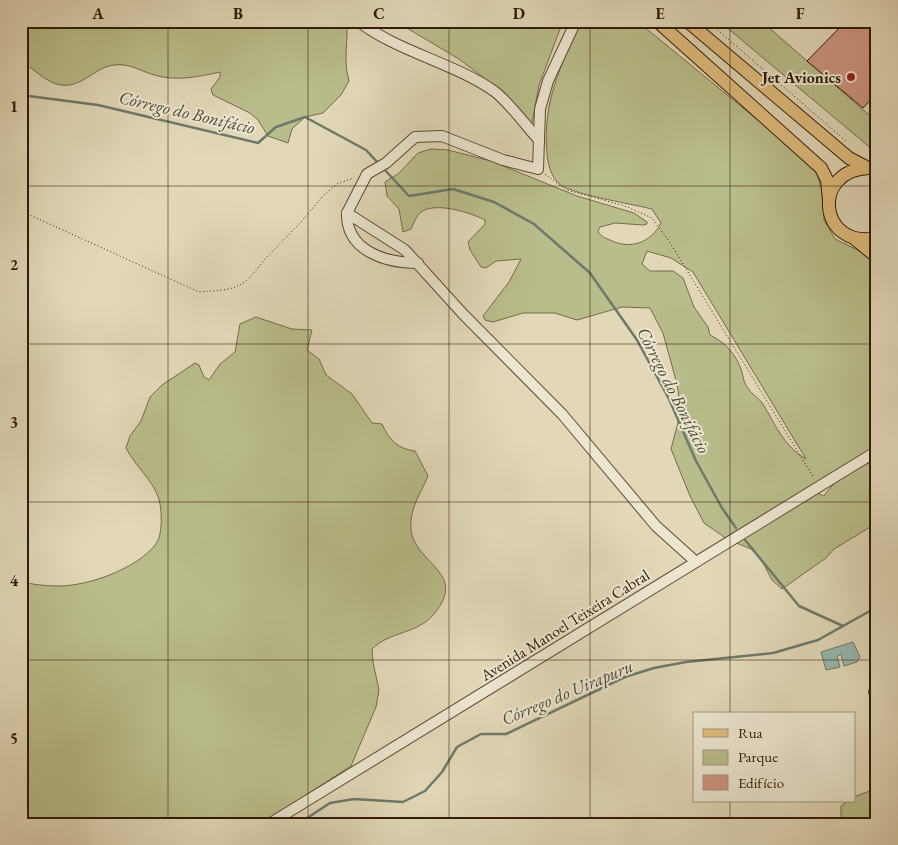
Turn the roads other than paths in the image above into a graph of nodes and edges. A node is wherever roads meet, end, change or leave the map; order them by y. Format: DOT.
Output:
graph roads {
  1 [pos="358,21"];
  2 [pos="576,21"];
  3 [pos="657,21"];
  4 [pos="687,21"];
  5 [pos="539,140"];
  6 [pos="874,166"];
  7 [pos="828,200"];
  8 [pos="347,213"];
  9 [pos="877,238"];
  10 [pos="855,239"];
  11 [pos="877,257"];
  12 [pos="418,263"];
  13 [pos="877,451"];
  14 [pos="696,562"];
  15 [pos="269,824"];
  1 -- 5 [label="street"];
  2 -- 5 [label="street"];
  3 -- 7 [label="main road"];
  4 -- 6 [label="main road"];
  5 -- 8 [label="street"];
  6 -- 7 [label="main road"];
  7 -- 10 [label="main road"];
  8 -- 12 [label="street"];
  8 -- 12 [label="street"];
  9 -- 10 [label="main road"];
  10 -- 11 [label="main road"];
  12 -- 14 [label="street"];
  13 -- 14 [label="street, Avenida Manoel Teixeira Cabral"];
  14 -- 15 [label="street, Avenida Manoel Teixeira Cabral"];
}
